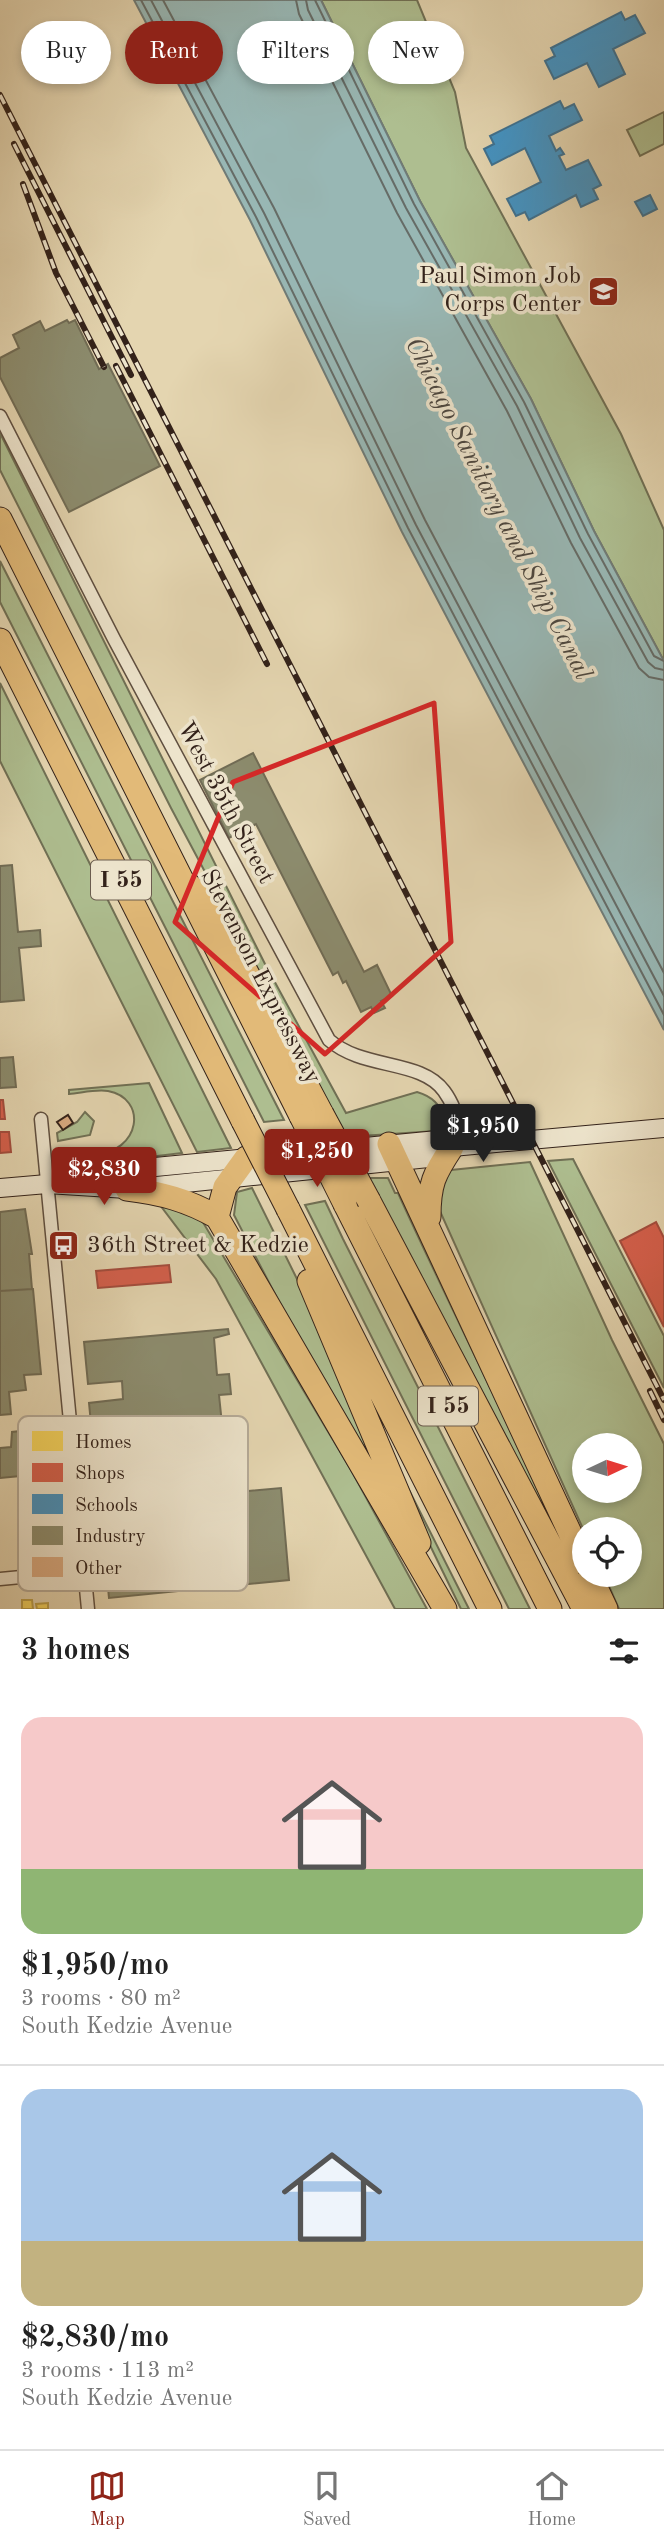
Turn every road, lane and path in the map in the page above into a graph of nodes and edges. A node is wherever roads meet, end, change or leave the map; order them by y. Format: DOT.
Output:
graph roads {
  1 [pos="0,416"];
  2 [pos="0,519"];
  3 [pos="0,639"];
  4 [pos="312,1115"];
  5 [pos="41,1119"];
  6 [pos="664,1128"];
  7 [pos="460,1147"];
  8 [pos="395,1153"];
  9 [pos="246,1158"];
  10 [pos="230,1178"];
  11 [pos="47,1184"];
  12 [pos="0,1188"];
  13 [pos="127,1189"];
  14 [pos="291,1216"];
  15 [pos="217,1217"];
  16 [pos="429,1224"];
  17 [pos="69,1416"];
  18 [pos="572,1537"];
  19 [pos="18,1577"];
  20 [pos="0,1579"];
  21 [pos="596,1587"];
  22 [pos="86,1591"];
  23 [pos="444,1607"];
  24 [pos="88,1609"];
  25 [pos="490,1609"];
  26 [pos="550,1609"];
  27 [pos="584,1609"];
  28 [pos="606,1609"];
  1 -- 7 [label="street, West 35th Street"];
  2 -- 4 [label="highway, Stevenson Expressway / I 55"];
  3 -- 14 [label="highway, I 55, bridge"];
  4 -- 26 [label="highway, Stevenson Expressway / I 55, bridge"];
  4 -- 27 [label="highway, bridge"];
  5 -- 11 [label="street"];
  6 -- 7 [label="main road"];
  7 -- 8 [label="main road"];
  7 -- 16 [label="highway"];
  8 -- 9 [label="main road"];
  8 -- 10 [label="main road"];
  8 -- 16 [label="highway"];
  9 -- 10 [label="highway"];
  9 -- 11 [label="main road"];
  10 -- 13 [label="main road"];
  10 -- 15 [label="highway"];
  11 -- 12 [label="main road"];
  11 -- 13 [label="main road"];
  11 -- 17 [label="street"];
  13 -- 15 [label="highway"];
  14 -- 23 [label="highway"];
  14 -- 25 [label="highway, I 55"];
  15 -- 23 [label="highway"];
  16 -- 18 [label="highway"];
  19 -- 20 [label="street"];
  21 -- 28 [label="highway"];
  22 -- 24 [label="street"];
}
